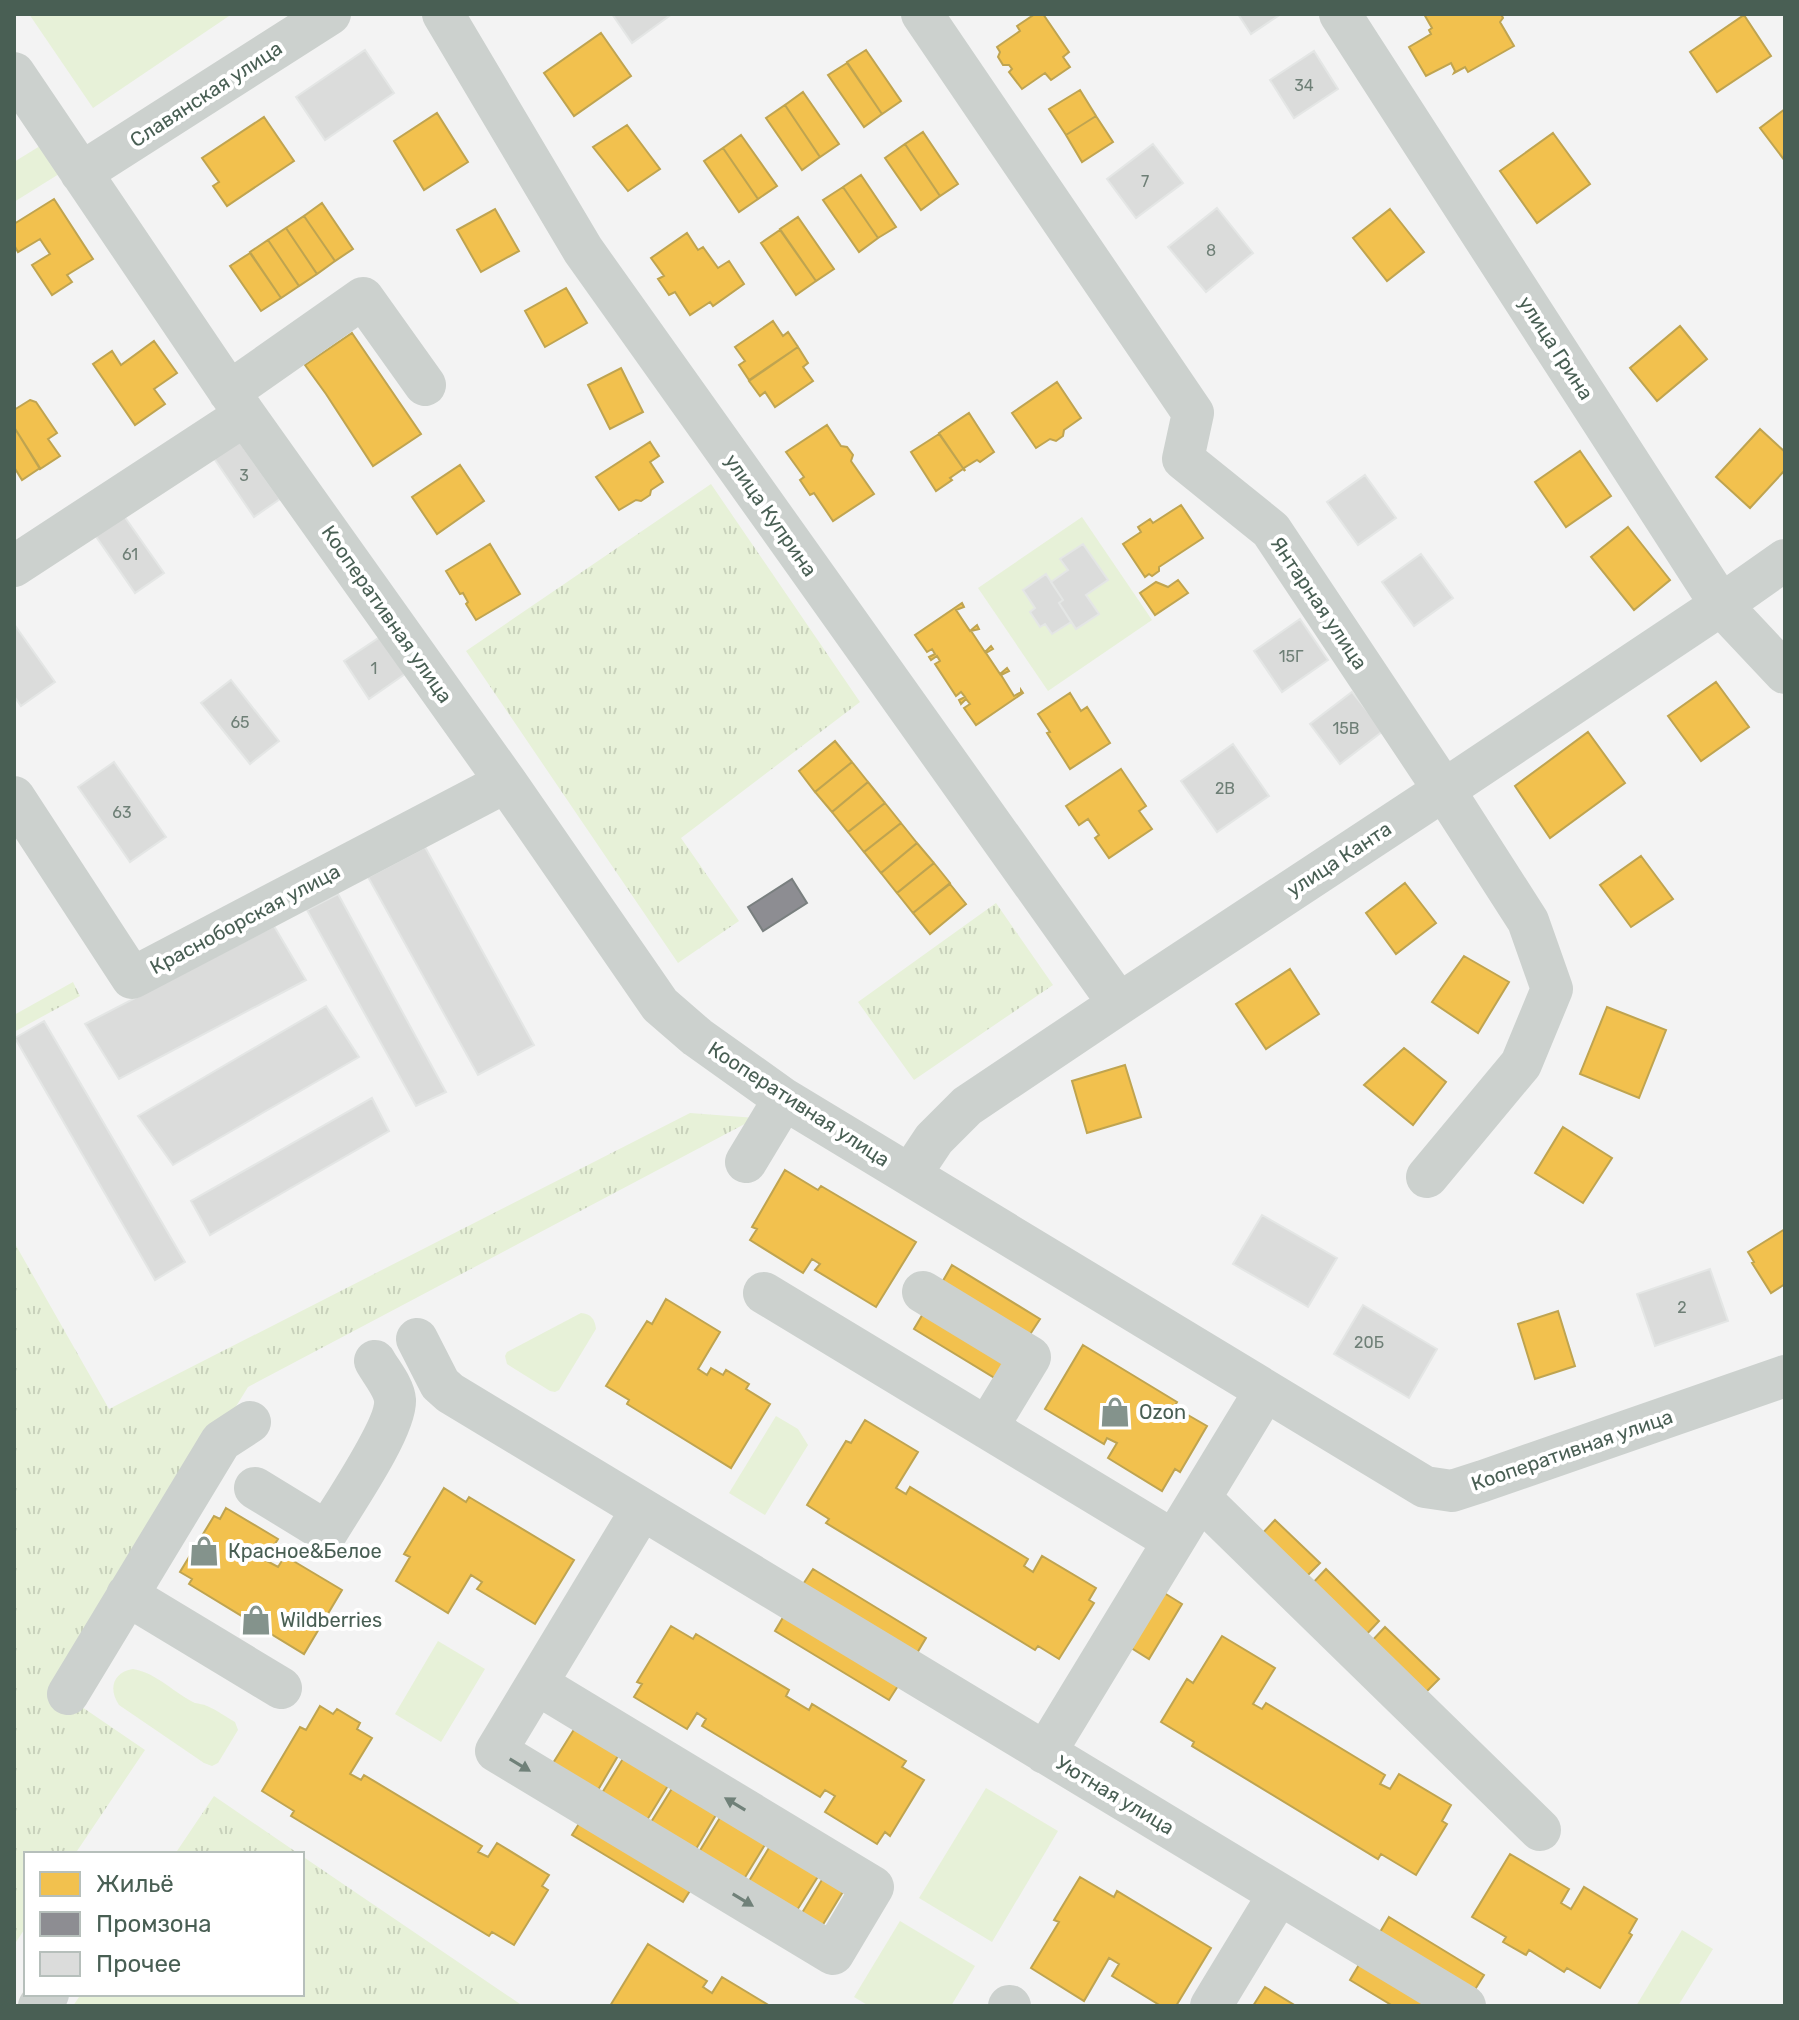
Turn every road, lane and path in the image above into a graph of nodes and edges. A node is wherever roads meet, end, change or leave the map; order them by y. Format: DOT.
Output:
graph roads {
  1 [pos="330,14"];
  2 [pos="443,14"];
  3 [pos="922,14"];
  4 [pos="1340,14"];
  5 [pos="14,73"];
  6 [pos="81,173"];
  7 [pos="425,385"];
  8 [pos="237,403"];
  9 [pos="1785,560"];
  10 [pos="14,566"];
  11 [pos="1721,605"];
  12 [pos="1785,673"];
  13 [pos="506,782"];
  14 [pos="1444,790"];
  15 [pos="14,797"];
  16 [pos="1119,1004"];
  17 [pos="784,1099"];
  18 [pos="746,1162"];
  19 [pos="910,1175"];
  20 [pos="1427,1177"];
  21 [pos="923,1292"];
  22 [pos="764,1293"];
  23 [pos="417,1339"];
  24 [pos="375,1361"];
  25 [pos="1785,1376"];
  26 [pos="1265,1391"];
  27 [pos="250,1422"];
  28 [pos="987,1428"];
  29 [pos="255,1488"];
  30 [pos="1200,1498"];
  31 [pos="642,1509"];
  32 [pos="1174,1541"];
  33 [pos="127,1595"];
  34 [pos="537,1684"];
  35 [pos="281,1688"];
  36 [pos="68,1694"];
  37 [pos="1045,1753"];
  38 [pos="1540,1830"];
  39 [pos="1279,1894"];
  40 [pos="1211,2006"];
  41 [pos="1465,2006"];
  1 -- 6 [label="street, Славянская улица"];
  2 -- 16 [label="street, улица Куприна"];
  3 -- 14 [label="street, Янтарная улица"];
  4 -- 11 [label="street, улица Грина"];
  5 -- 6 [label="street, Кооперативная улица"];
  6 -- 8 [label="street, Кооперативная улица"];
  7 -- 8 [label="street"];
  8 -- 10 [label="street"];
  8 -- 13 [label="street, Кооперативная улица"];
  9 -- 11 [label="street, улица Канта"];
  11 -- 12 [label="street, улица Грина"];
  11 -- 14 [label="street, улица Канта"];
  13 -- 15 [label="street, Красноборская улица"];
  13 -- 17 [label="street, Кооперативная улица"];
  14 -- 16 [label="street, улица Канта"];
  14 -- 20 [label="street, Янтарная улица"];
  16 -- 19 [label="street, улица Канта"];
  17 -- 18 [label="street"];
  17 -- 19 [label="street, Кооперативная улица"];
  19 -- 26 [label="street, Кооперативная улица"];
  21 -- 28 [label="street"];
  22 -- 28 [label="street"];
  23 -- 31 [label="street"];
  24 -- 29 [label="street"];
  25 -- 26 [label="street, Кооперативная улица"];
  26 -- 30 [label="street, Уютная улица"];
  27 -- 33 [label="street"];
  28 -- 32 [label="street"];
  30 -- 32 [label="street, Уютная улица"];
  30 -- 38 [label="street"];
  31 -- 34 [label="street"];
  31 -- 37 [label="street"];
  32 -- 37 [label="street, Уютная улица"];
  33 -- 35 [label="street"];
  33 -- 36 [label="street"];
  34 -- 34 [label="street, one-way"];
  37 -- 39 [label="street, Уютная улица"];
  39 -- 40 [label="street"];
  39 -- 41 [label="street, Уютная улица"];
}
